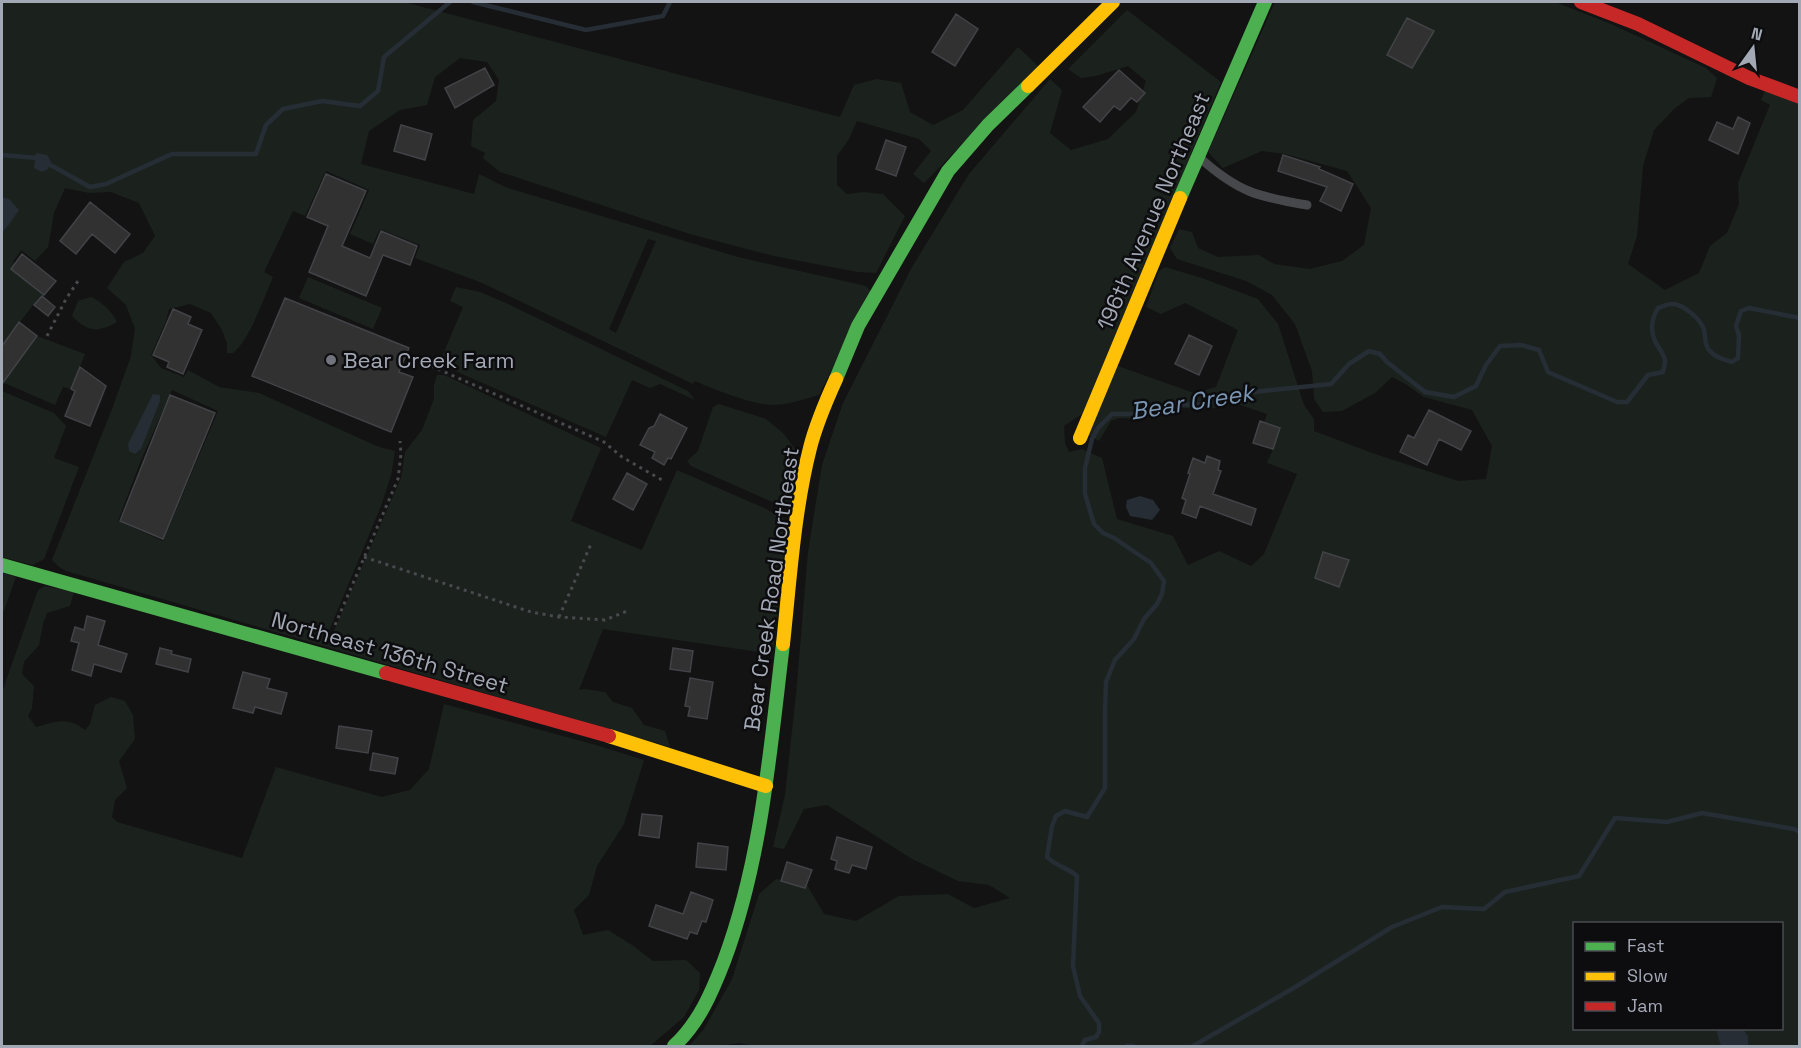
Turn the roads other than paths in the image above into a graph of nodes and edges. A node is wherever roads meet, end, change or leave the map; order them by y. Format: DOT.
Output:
graph roads {
  1 [pos="1113,2"];
  2 [pos="1265,2"];
  3 [pos="1581,2"];
  4 [pos="1800,97"];
  5 [pos="1198,156"];
  6 [pos="1307,205"];
  7 [pos="1080,438"];
  8 [pos="2,565"];
  9 [pos="766,786"];
  10 [pos="674,1047"];
  1 -- 9 [label="street, Bear Creek Road Northeast"];
  2 -- 5 [label="street, 196th Avenue Northeast"];
  3 -- 4 [label="street"];
  5 -- 6 [label="lane"];
  5 -- 7 [label="street, 196th Avenue Northeast"];
  8 -- 9 [label="street, Northeast 136th Street"];
  9 -- 10 [label="street, Bear Creek Road Northeast"];
}
